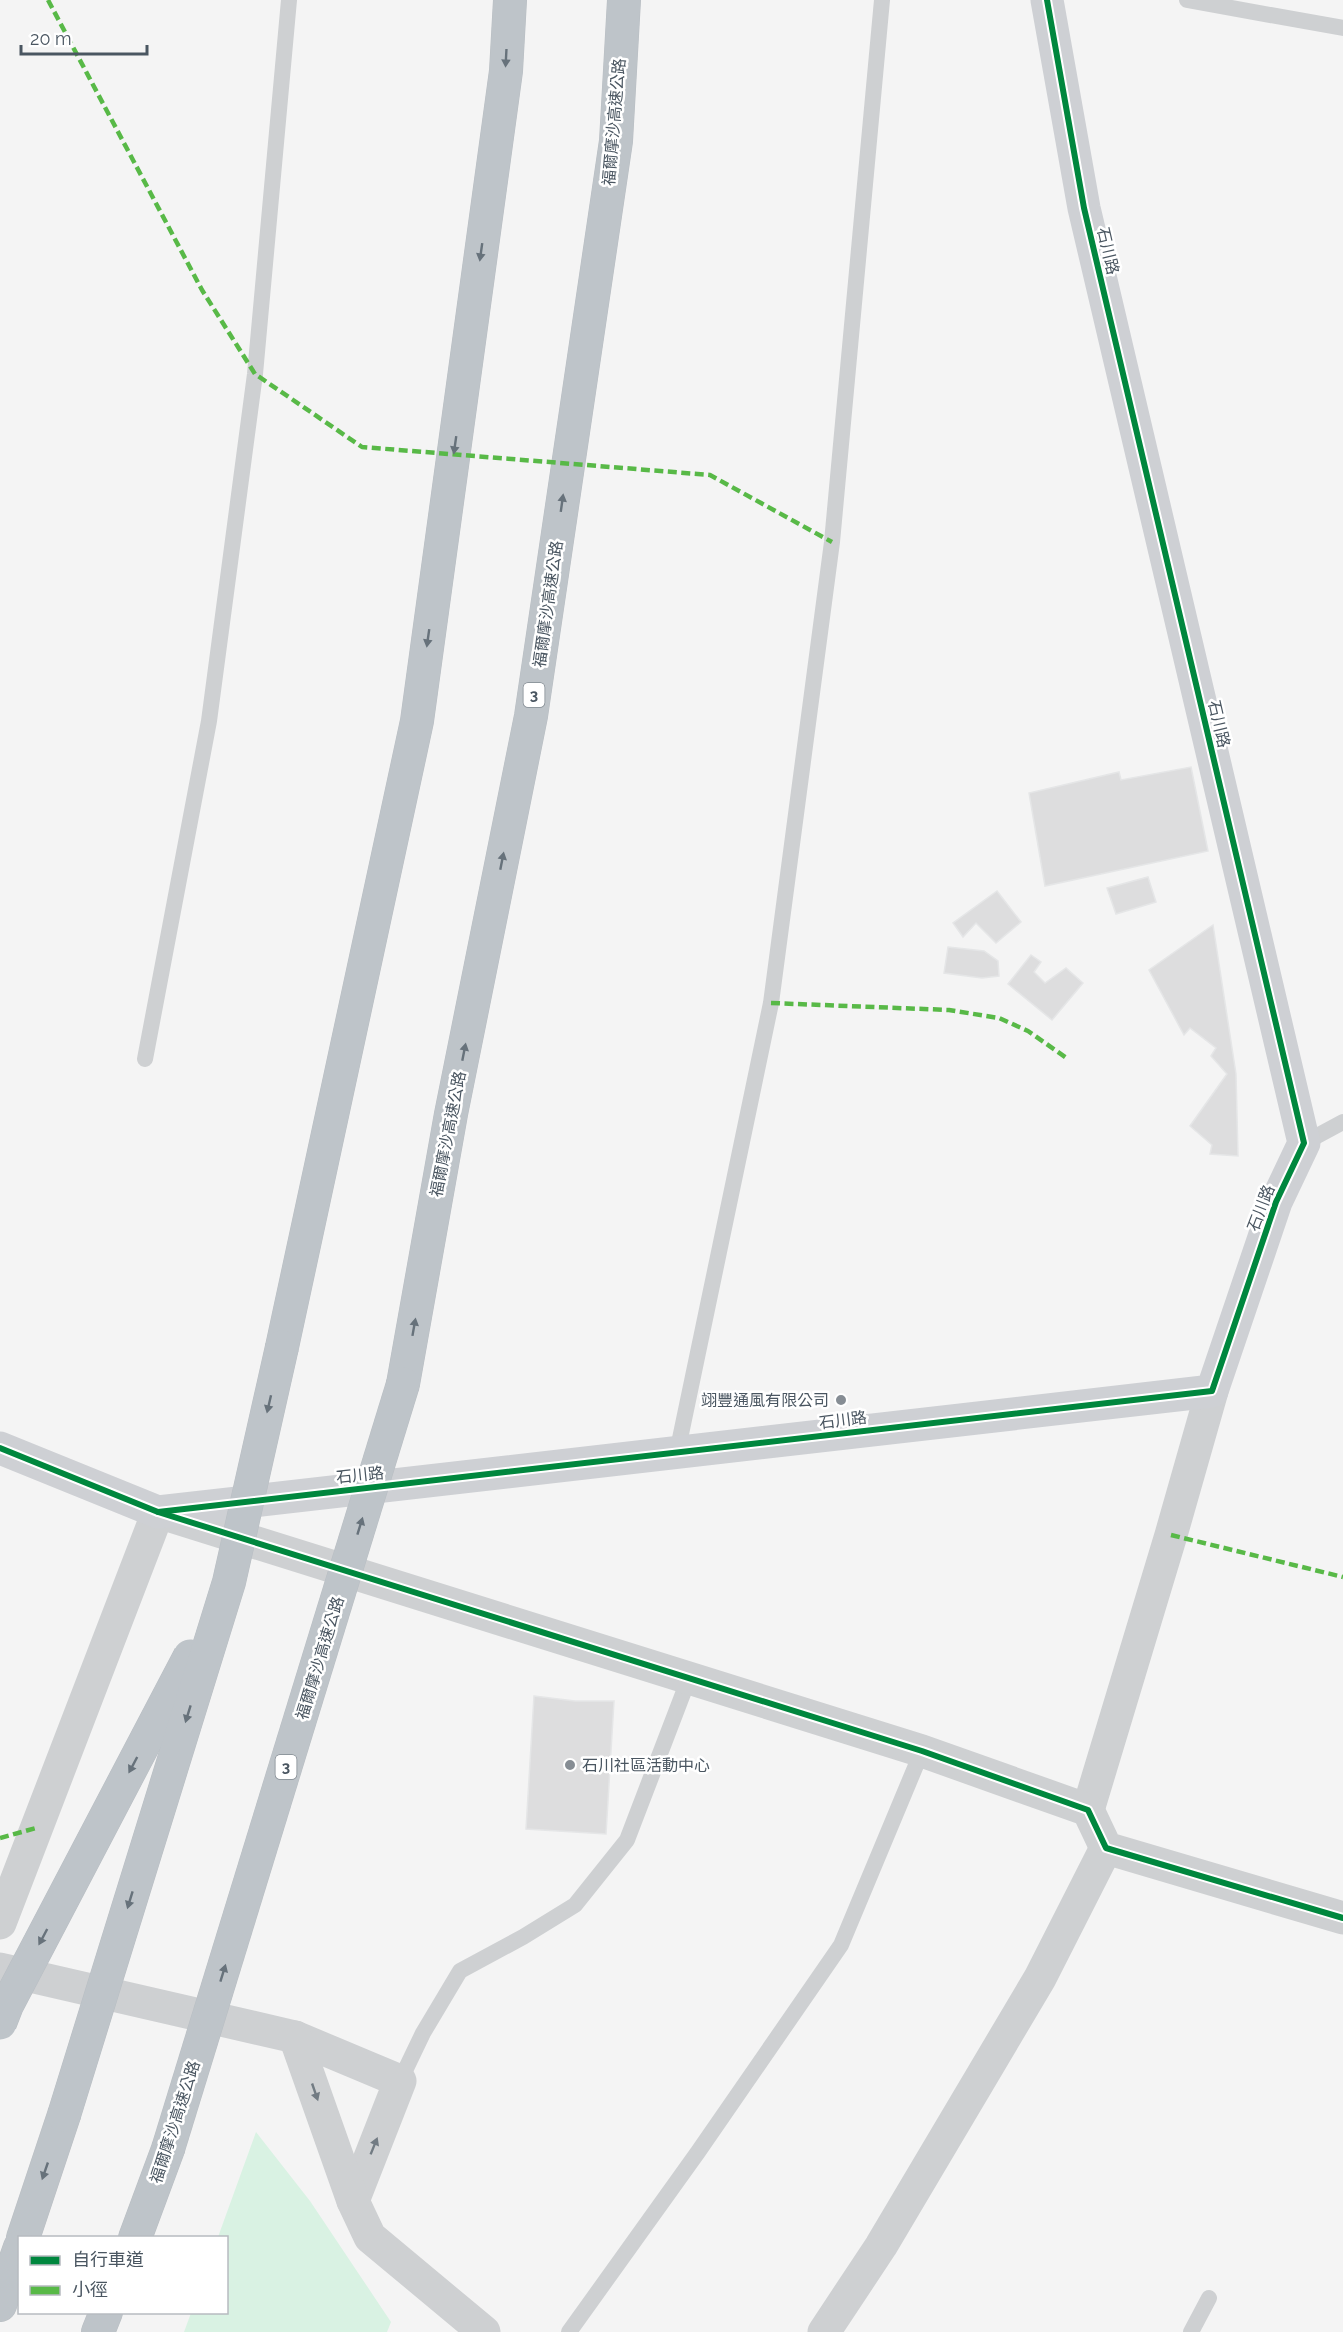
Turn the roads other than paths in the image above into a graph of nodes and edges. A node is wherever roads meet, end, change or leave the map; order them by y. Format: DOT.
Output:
graph roads {
  1 [pos="289,0"];
  2 [pos="510,0"];
  3 [pos="624,0"];
  4 [pos="882,0"];
  5 [pos="1047,0"];
  6 [pos="1187,0"];
  7 [pos="1343,28"];
  8 [pos="146,1059"];
  9 [pos="1343,1122"];
  10 [pos="1304,1143"];
  11 [pos="1212,1391"];
  12 [pos="0,1448"];
  13 [pos="677,1453"];
  14 [pos="158,1512"];
  15 [pos="229,1582"];
  16 [pos="689,1678"];
  17 [pos="922,1751"];
  18 [pos="1088,1810"];
  19 [pos="1106,1848"];
  20 [pos="1343,1918"];
  21 [pos="0,1923"];
  22 [pos="0,1968"];
  23 [pos="0,2023"];
  24 [pos="295,2037"];
  25 [pos="400,2081"];
  26 [pos="353,2201"];
  27 [pos="24,2236"];
  28 [pos="136,2236"];
  29 [pos="18,2253"];
  30 [pos="1209,2298"];
  31 [pos="0,2305"];
  32 [pos="106,2314"];
  33 [pos="447,2319"];
  34 [pos="98,2332"];
  35 [pos="484,2332"];
  36 [pos="569,2332"];
  37 [pos="824,2332"];
  38 [pos="1191,2332"];
  1 -- 8 [label="lane"];
  2 -- 15 [label="highway, one-way, bridge"];
  28 -- 3 [label="highway, 福爾摩沙高速公路 / 3, one-way, bridge"];
  4 -- 13 [label="lane"];
  5 -- 10 [label="street, 石川路"];
  6 -- 7 [label="lane"];
  9 -- 10 [label="lane"];
  10 -- 11 [label="street, 石川路"];
  11 -- 13 [label="street, 石川路"];
  11 -- 18 [label="street"];
  12 -- 14 [label="street"];
  13 -- 14 [label="street, 石川路"];
  14 -- 16 [label="street"];
  14 -- 21 [label="street"];
  15 -- 23 [label="highway, one-way, bridge"];
  15 -- 27 [label="highway, one-way, bridge"];
  16 -- 17 [label="street"];
  16 -- 25 [label="lane"];
  17 -- 18 [label="street"];
  17 -- 36 [label="lane"];
  18 -- 19 [label="street"];
  19 -- 20 [label="street"];
  19 -- 37 [label="street"];
  22 -- 24 [label="street"];
  24 -- 25 [label="street"];
  24 -- 26 [label="street, one-way"];
  26 -- 25 [label="street, one-way"];
  26 -- 33 [label="street"];
  29 -- 31 [label="highway"];
  30 -- 38 [label="lane"];
  32 -- 34 [label="highway"];
  33 -- 35 [label="street"];
}
